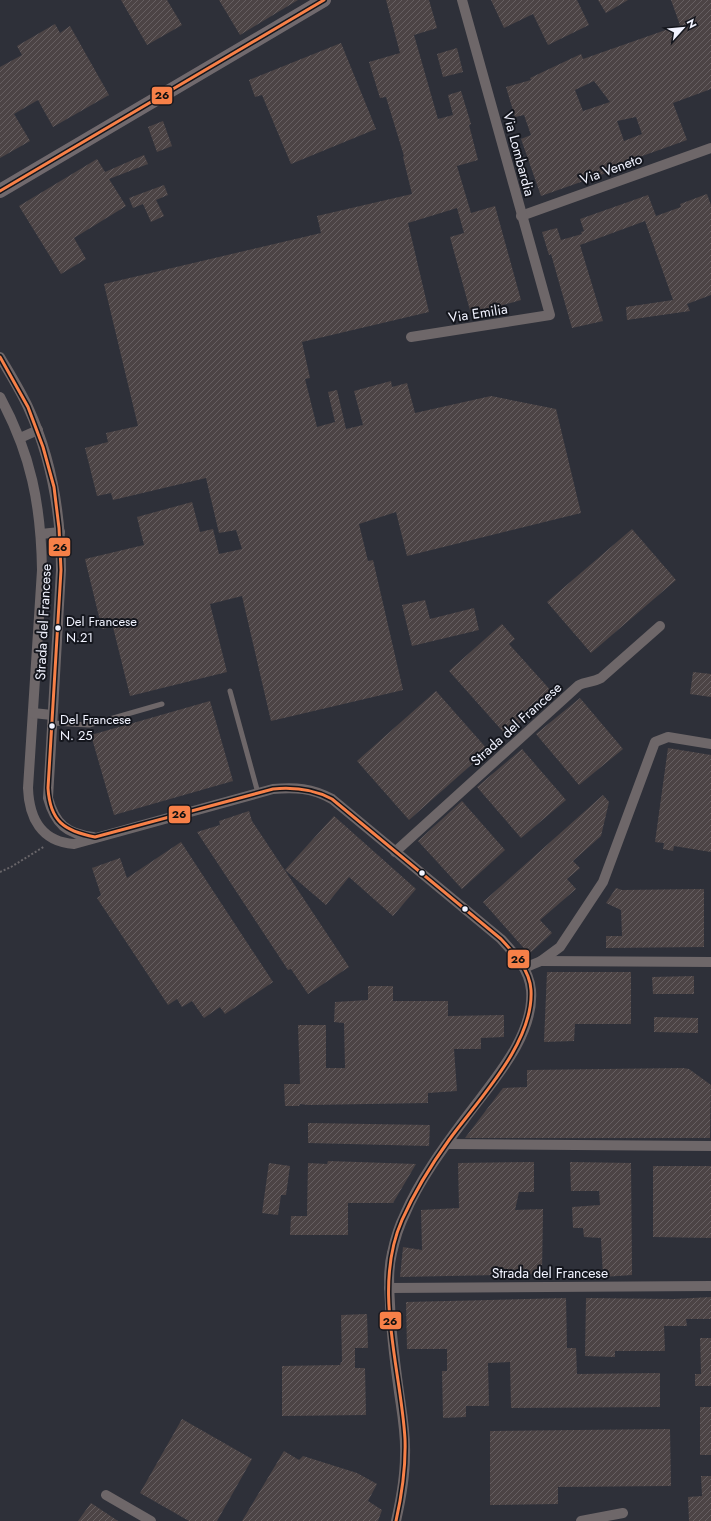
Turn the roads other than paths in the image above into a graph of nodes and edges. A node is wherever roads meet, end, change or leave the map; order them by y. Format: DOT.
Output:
graph roads {
  1 [pos="324,0"];
  2 [pos="462,0"];
  3 [pos="711,148"];
  4 [pos="0,191"];
  5 [pos="521,216"];
  6 [pos="550,315"];
  7 [pos="411,338"];
  8 [pos="0,357"];
  9 [pos="0,397"];
  10 [pos="38,430"];
  11 [pos="20,438"];
  12 [pos="60,532"];
  13 [pos="41,534"];
  14 [pos="660,626"];
  15 [pos="230,691"];
  16 [pos="162,704"];
  17 [pos="33,713"];
  18 [pos="52,719"];
  19 [pos="711,744"];
  20 [pos="258,793"];
  21 [pos="95,837"];
  22 [pos="395,852"];
  23 [pos="541,961"];
  24 [pos="711,962"];
  25 [pos="524,968"];
  26 [pos="447,1144"];
  27 [pos="711,1146"];
  28 [pos="711,1286"];
  29 [pos="389,1288"];
  30 [pos="106,1495"];
  31 [pos="623,1513"];
  32 [pos="151,1521"];
  33 [pos="396,1521"];
  34 [pos="581,1521"];
  1 -- 4 [label="street"];
  2 -- 5 [label="street, Via Lombardia"];
  3 -- 5 [label="street, Via Veneto"];
  5 -- 6 [label="street, Via Lombardia"];
  6 -- 7 [label="street, Via Emilia"];
  8 -- 10 [label="street, Strada del Francese"];
  9 -- 11 [label="street, Strada del Francese"];
  10 -- 11 [label="street"];
  10 -- 12 [label="street, Strada del Francese"];
  11 -- 13 [label="street, Strada del Francese"];
  12 -- 13 [label="street"];
  12 -- 18 [label="street, Strada del Francese"];
  13 -- 17 [label="street, Strada del Francese"];
  14 -- 22 [label="street, Strada del Francese"];
  15 -- 20 [label="lane"];
  16 -- 18 [label="lane"];
  17 -- 18 [label="street"];
  17 -- 21 [label="street, Strada del Francese"];
  18 -- 21 [label="street, Strada del Francese"];
  19 -- 23 [label="street"];
  20 -- 21 [label="street, Strada del Francese"];
  20 -- 22 [label="street, Strada del Francese"];
  22 -- 25 [label="street, Strada del Francese"];
  23 -- 24 [label="street"];
  23 -- 25 [label="street"];
  25 -- 26 [label="street, Strada del Francese"];
  26 -- 27 [label="street"];
  26 -- 29 [label="street, Strada del Francese"];
  28 -- 29 [label="street, Strada del Francese"];
  29 -- 33 [label="street, Strada del Francese"];
  30 -- 32 [label="street"];
  31 -- 34 [label="street"];
}
